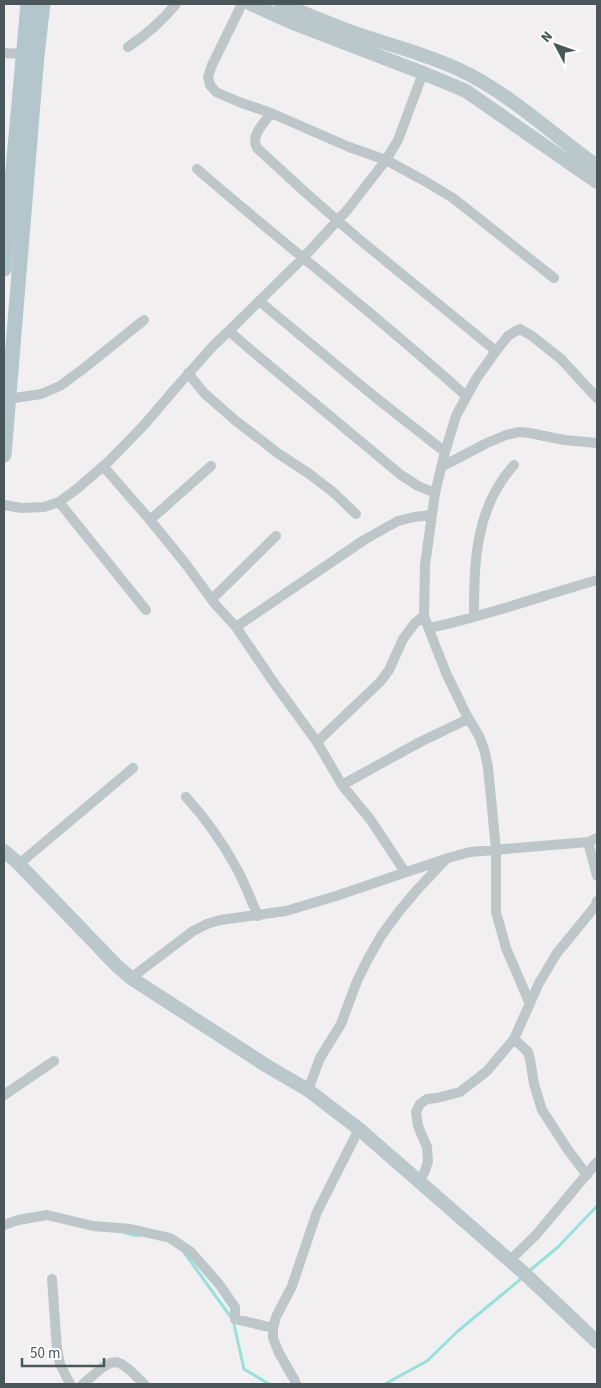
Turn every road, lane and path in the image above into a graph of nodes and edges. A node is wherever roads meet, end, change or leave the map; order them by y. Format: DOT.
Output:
graph roads {
  1 [pos="28,4"];
  2 [pos="43,4"];
  3 [pos="176,4"];
  4 [pos="242,4"];
  5 [pos="251,4"];
  6 [pos="281,4"];
  7 [pos="304,8"];
  8 [pos="128,47"];
  9 [pos="4,53"];
  10 [pos="23,54"];
  11 [pos="423,73"];
  12 [pos="271,113"];
  13 [pos="386,160"];
  14 [pos="597,166"];
  15 [pos="197,169"];
  16 [pos="597,182"];
  17 [pos="338,220"];
  18 [pos="304,257"];
  19 [pos="4,269"];
  20 [pos="554,278"];
  21 [pos="11,280"];
  22 [pos="259,301"];
  23 [pos="144,320"];
  24 [pos="230,331"];
  25 [pos="496,350"];
  26 [pos="188,373"];
  27 [pos="466,396"];
  28 [pos="597,398"];
  29 [pos="8,399"];
  30 [pos="5,422"];
  31 [pos="597,444"];
  32 [pos="444,452"];
  33 [pos="4,455"];
  34 [pos="514,465"];
  35 [pos="103,466"];
  36 [pos="211,466"];
  37 [pos="441,467"];
  38 [pos="435,494"];
  39 [pos="59,502"];
  40 [pos="4,505"];
  41 [pos="356,514"];
  42 [pos="432,515"];
  43 [pos="150,520"];
  44 [pos="276,536"];
  45 [pos="597,580"];
  46 [pos="212,599"];
  47 [pos="146,610"];
  48 [pos="424,616"];
  49 [pos="474,617"];
  50 [pos="236,627"];
  51 [pos="428,628"];
  52 [pos="468,719"];
  53 [pos="317,742"];
  54 [pos="133,768"];
  55 [pos="342,785"];
  56 [pos="186,797"];
  57 [pos="592,840"];
  58 [pos="496,850"];
  59 [pos="4,851"];
  60 [pos="448,858"];
  61 [pos="19,864"];
  62 [pos="405,872"];
  63 [pos="597,876"];
  64 [pos="597,901"];
  65 [pos="258,916"];
  66 [pos="131,978"];
  67 [pos="530,1004"];
  68 [pos="514,1039"];
  69 [pos="54,1061"];
  70 [pos="308,1090"];
  71 [pos="4,1096"];
  72 [pos="359,1129"];
  73 [pos="597,1162"];
  74 [pos="587,1176"];
  75 [pos="418,1182"];
  76 [pos="4,1225"];
  77 [pos="510,1261"];
  78 [pos="52,1279"];
  79 [pos="273,1328"];
  80 [pos="597,1342"];
  81 [pos="295,1382"];
  82 [pos="70,1384"];
  83 [pos="83,1384"];
  84 [pos="144,1384"];
  1 -- 10 [label="main road"];
  2 -- 21 [label="main road"];
  3 -- 8 [label="street"];
  4 -- 12 [label="street"];
  5 -- 11 [label="street"];
  6 -- 7 [label="street"];
  7 -- 14 [label="street"];
  9 -- 10 [label="street"];
  10 -- 19 [label="main road"];
  11 -- 13 [label="street"];
  11 -- 16 [label="street"];
  12 -- 13 [label="street"];
  12 -- 17 [label="street"];
  13 -- 17 [label="street"];
  13 -- 20 [label="street"];
  15 -- 18 [label="street"];
  17 -- 18 [label="street"];
  17 -- 25 [label="street"];
  18 -- 22 [label="street"];
  18 -- 27 [label="street"];
  21 -- 29 [label="main road"];
  22 -- 24 [label="street"];
  22 -- 32 [label="street"];
  23 -- 29 [label="street"];
  24 -- 26 [label="street"];
  24 -- 38 [label="street"];
  25 -- 27 [label="street"];
  25 -- 28 [label="street"];
  26 -- 35 [label="street"];
  26 -- 41 [label="street"];
  27 -- 32 [label="street"];
  29 -- 30 [label="main road"];
  30 -- 33 [label="main road"];
  31 -- 37 [label="street"];
  32 -- 37 [label="street"];
  34 -- 49 [label="street"];
  35 -- 39 [label="street"];
  35 -- 43 [label="street"];
  36 -- 43 [label="street"];
  37 -- 38 [label="street"];
  38 -- 42 [label="street"];
  39 -- 40 [label="street"];
  39 -- 47 [label="street"];
  42 -- 48 [label="street"];
  42 -- 50 [label="street"];
  43 -- 46 [label="street"];
  44 -- 46 [label="street"];
  45 -- 49 [label="street"];
  46 -- 50 [label="street"];
  48 -- 51 [label="street"];
  48 -- 53 [label="street"];
  49 -- 51 [label="street"];
  50 -- 53 [label="street"];
  51 -- 52 [label="street"];
  52 -- 55 [label="street"];
  52 -- 58 [label="street"];
  53 -- 55 [label="street"];
  54 -- 61 [label="street"];
  55 -- 62 [label="street"];
  56 -- 65 [label="street"];
  57 -- 58 [label="street"];
  57 -- 63 [label="street"];
  58 -- 60 [label="street"];
  58 -- 67 [label="street"];
  59 -- 61 [label="street"];
  60 -- 62 [label="street"];
  60 -- 70 [label="street"];
  61 -- 66 [label="street"];
  62 -- 65 [label="street"];
  64 -- 67 [label="street"];
  65 -- 66 [label="street"];
  66 -- 70 [label="street"];
  67 -- 68 [label="street"];
  68 -- 74 [label="street"];
  68 -- 75 [label="street"];
  69 -- 71 [label="street"];
  70 -- 72 [label="street"];
  72 -- 75 [label="street"];
  72 -- 79 [label="street"];
  73 -- 74 [label="street"];
  74 -- 77 [label="street"];
  75 -- 77 [label="street"];
  76 -- 79 [label="street"];
  77 -- 80 [label="street"];
  78 -- 82 [label="street"];
  79 -- 81 [label="street"];
  83 -- 84 [label="street"];
}
